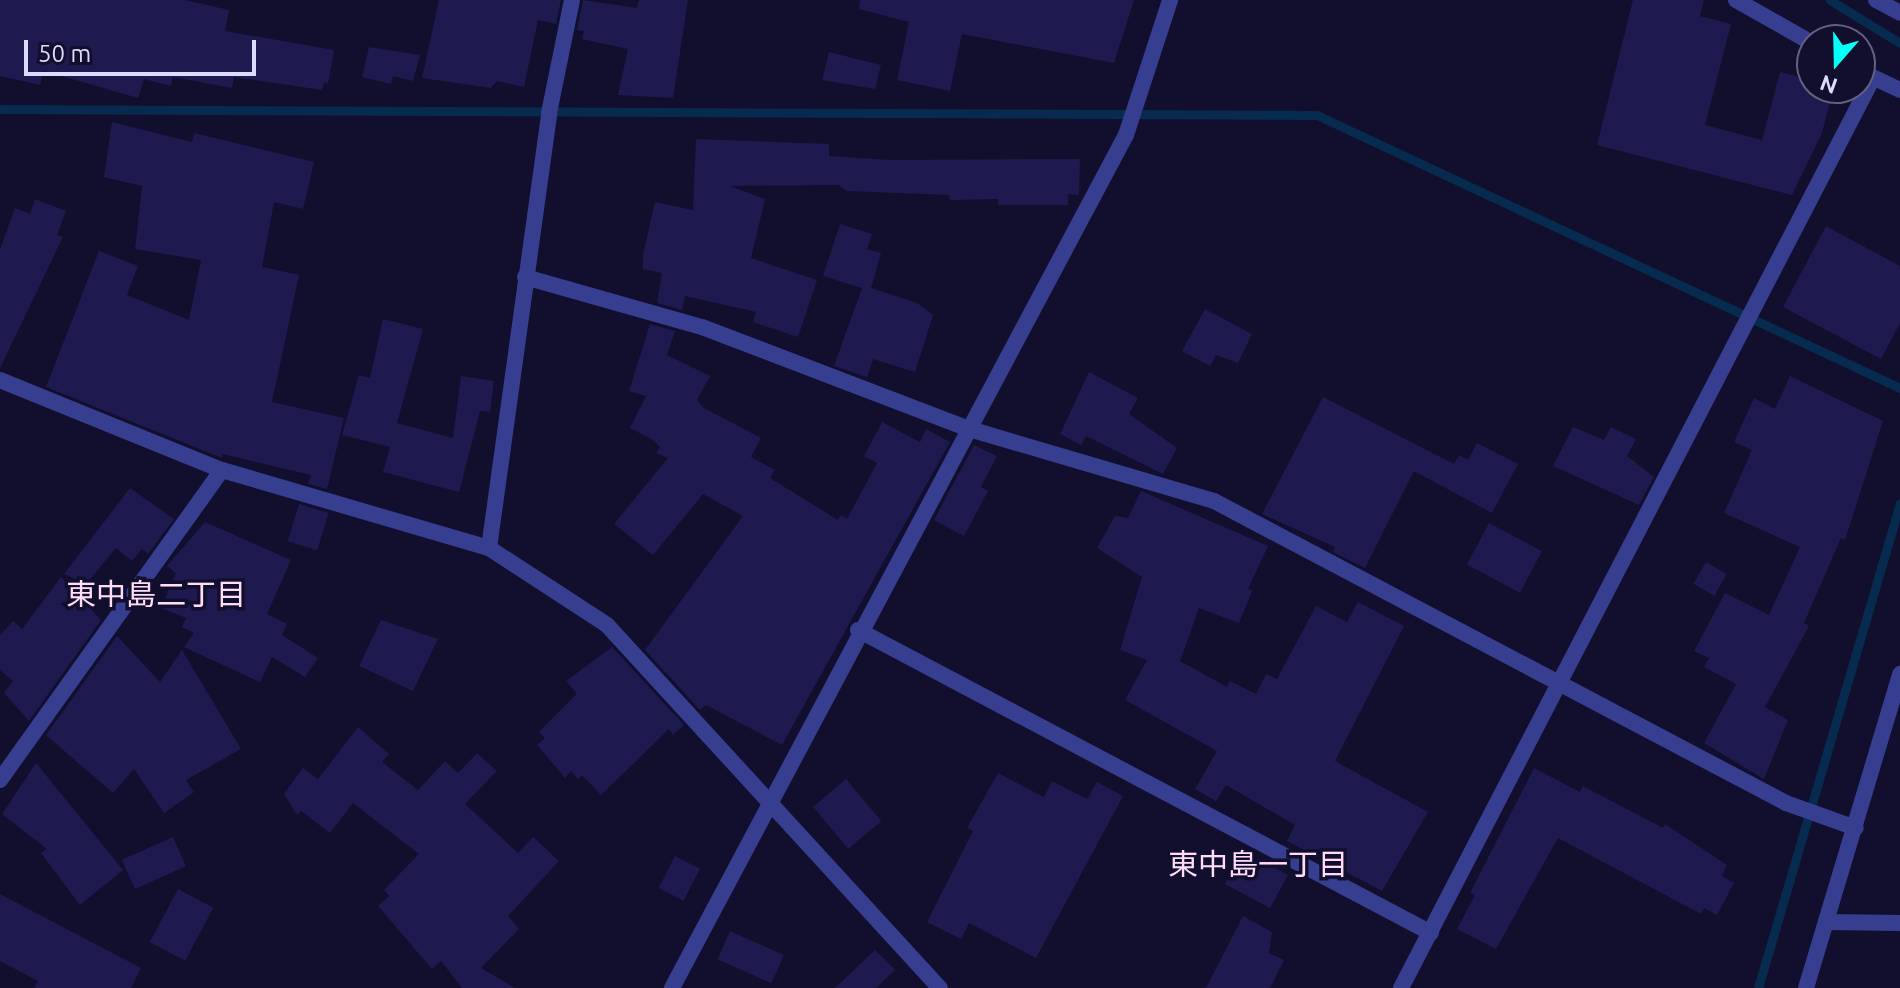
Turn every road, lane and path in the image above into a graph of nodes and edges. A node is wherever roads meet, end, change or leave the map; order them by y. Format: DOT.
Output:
graph roads {
  1 [pos="572,0"];
  2 [pos="1170,0"];
  3 [pos="1736,0"];
  4 [pos="1876,0"];
  5 [pos="1900,13"];
  6 [pos="1796,34"];
  7 [pos="1876,79"];
  8 [pos="1900,90"];
  9 [pos="1852,104"];
  10 [pos="525,277"];
  11 [pos="0,380"];
  12 [pos="966,428"];
  13 [pos="222,470"];
  14 [pos="489,548"];
  15 [pos="858,630"];
  16 [pos="1900,674"];
  17 [pos="1561,687"];
  18 [pos="1,774"];
  19 [pos="769,797"];
  20 [pos="1856,828"];
  21 [pos="1826,922"];
  22 [pos="1900,923"];
  23 [pos="1431,933"];
  24 [pos="672,988"];
  25 [pos="940,988"];
  26 [pos="1401,988"];
  27 [pos="1806,988"];
  1 -- 10 [label="street"];
  2 -- 12 [label="street"];
  3 -- 6 [label="street"];
  4 -- 5 [label="street"];
  7 -- 8 [label="street"];
  9 -- 17 [label="street"];
  10 -- 12 [label="street"];
  10 -- 14 [label="street"];
  11 -- 13 [label="street"];
  12 -- 15 [label="street"];
  12 -- 17 [label="street"];
  13 -- 14 [label="street"];
  13 -- 18 [label="street"];
  14 -- 19 [label="street"];
  15 -- 19 [label="street"];
  15 -- 23 [label="street"];
  16 -- 20 [label="street"];
  17 -- 20 [label="street"];
  17 -- 23 [label="street"];
  19 -- 24 [label="street"];
  19 -- 25 [label="street"];
  20 -- 21 [label="street"];
  21 -- 22 [label="street"];
  21 -- 27 [label="street"];
  23 -- 26 [label="street"];
}
